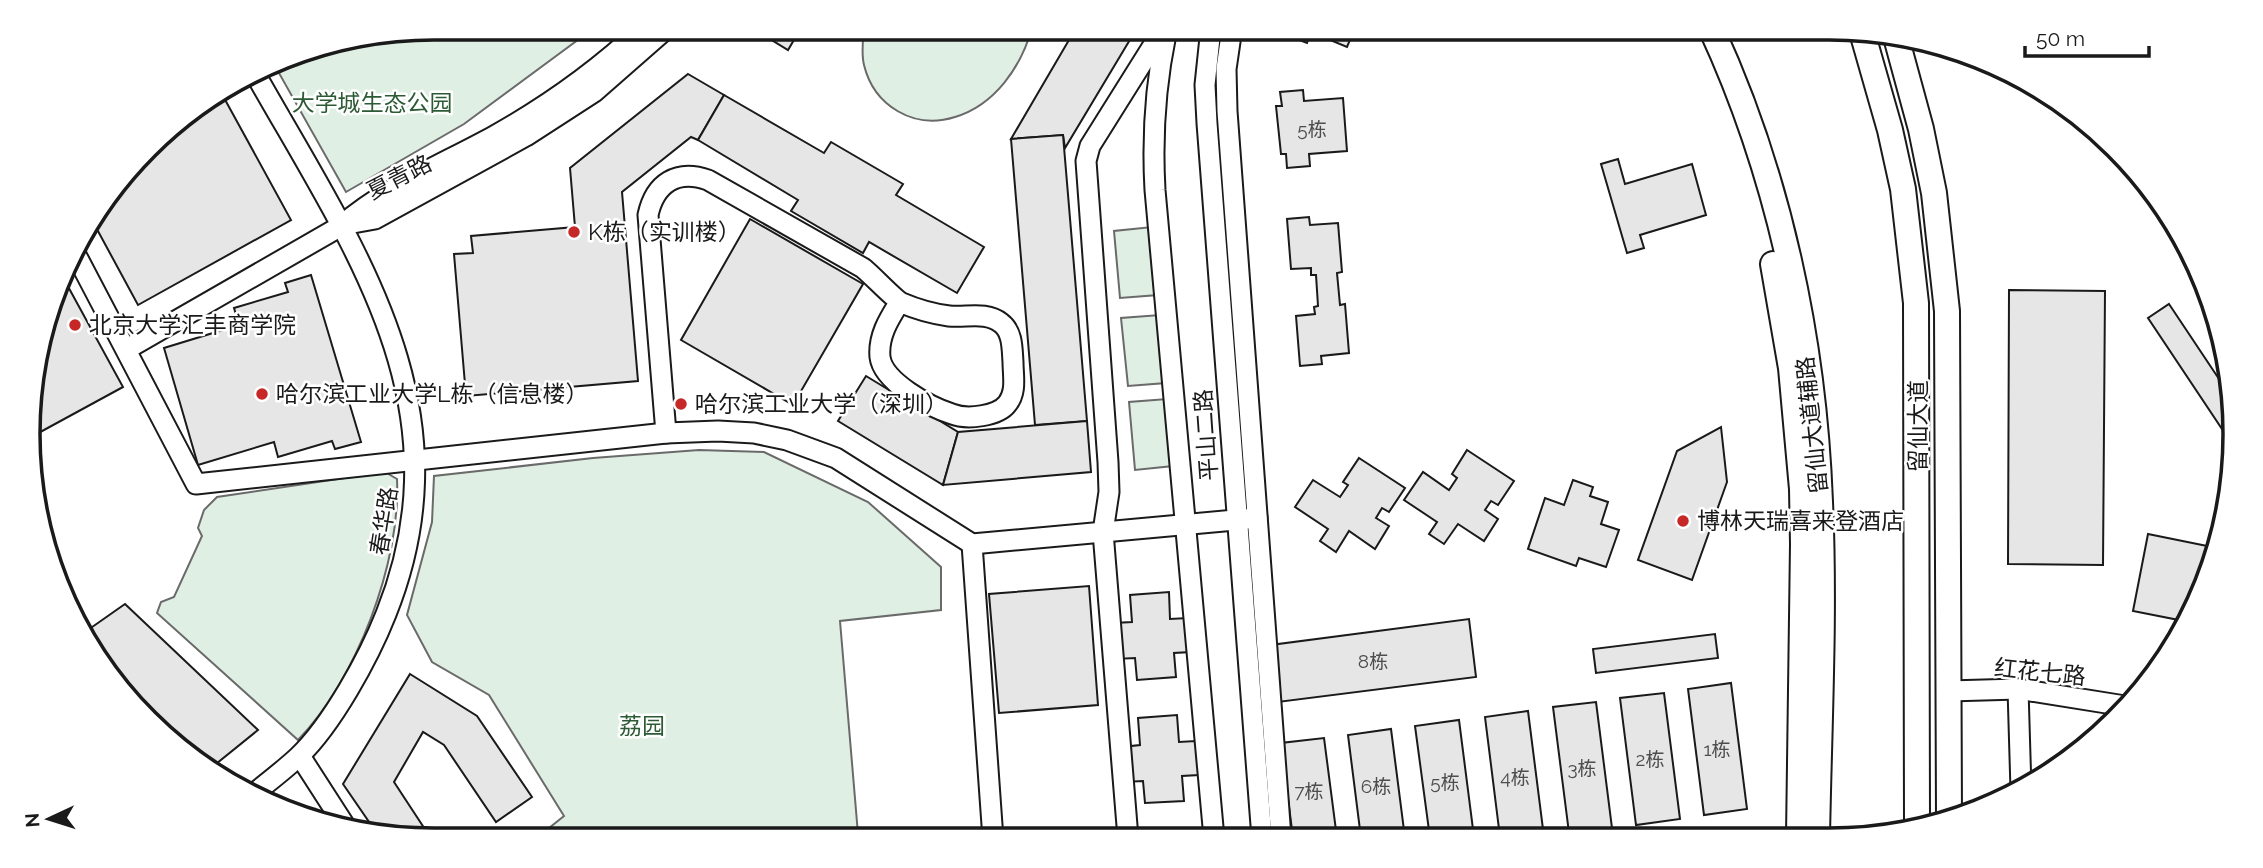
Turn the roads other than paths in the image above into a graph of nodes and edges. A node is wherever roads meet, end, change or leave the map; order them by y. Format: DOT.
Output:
graph roads {
  1 [pos="629,40"];
  2 [pos="653,40"];
  3 [pos="1158,40"];
  4 [pos="1164,40"];
  5 [pos="1210,40"];
  6 [pos="1230,40"];
  7 [pos="1699,40"];
  8 [pos="1716,40"];
  9 [pos="1865,42"];
  10 [pos="1899,47"];
  11 [pos="260,81"];
  12 [pos="341,226"];
  13 [pos="80,262"];
  14 [pos="899,303"];
  15 [pos="127,349"];
  16 [pos="666,433"];
  17 [pos="415,461"];
  18 [pos="1247,519"];
  19 [pos="1185,525"];
  20 [pos="1103,532"];
  21 [pos="972,544"];
  22 [pos="2018,689"];
  23 [pos="1949,691"];
  24 [pos="2115,704"];
  25 [pos="300,756"];
  26 [pos="2021,778"];
  27 [pos="261,788"];
  28 [pos="1949,809"];
  29 [pos="339,816"];
  30 [pos="1917,817"];
  31 [pos="992,828"];
  32 [pos="1127,828"];
  33 [pos="1213,828"];
  34 [pos="1262,828"];
  35 [pos="1280,828"];
  36 [pos="1799,828"];
  37 [pos="1817,828"];
  1 -- 12 [label="street, 夏青路"];
  2 -- 12 [label="street, 夏青路"];
  3 -- 20 [label="street"];
  4 -- 19 [label="street"];
  5 -- 18 [label="street, 平山二路"];
  6 -- 18 [label="street, 平山二路"];
  7 -- 36 [label="main road, 留仙大道辅路"];
  8 -- 37 [label="main road, 留仙大道辅路"];
  9 -- 30 [label="main road, 留仙大道"];
  10 -- 23 [label="main road, 留仙大道"];
  11 -- 12 [label="street, 春华路"];
  12 -- 15 [label="street"];
  12 -- 17 [label="street, 春华路"];
  13 -- 15 [label="street"];
  14 -- 14 [label="street"];
  14 -- 16 [label="street"];
  15 -- 17 [label="street"];
  16 -- 17 [label="street"];
  16 -- 21 [label="street"];
  17 -- 25 [label="street, 春华路"];
  18 -- 19 [label="street"];
  18 -- 34 [label="street, 平山二路"];
  18 -- 35 [label="street, 平山二路"];
  19 -- 20 [label="street"];
  19 -- 33 [label="street"];
  20 -- 21 [label="street"];
  20 -- 32 [label="street"];
  21 -- 31 [label="street"];
  22 -- 23 [label="street, 红花七路"];
  22 -- 24 [label="street, 红花七路"];
  22 -- 26 [label="street"];
  23 -- 28 [label="main road, 留仙大道"];
  25 -- 27 [label="street, 春华路"];
  25 -- 29 [label="street"];
}
